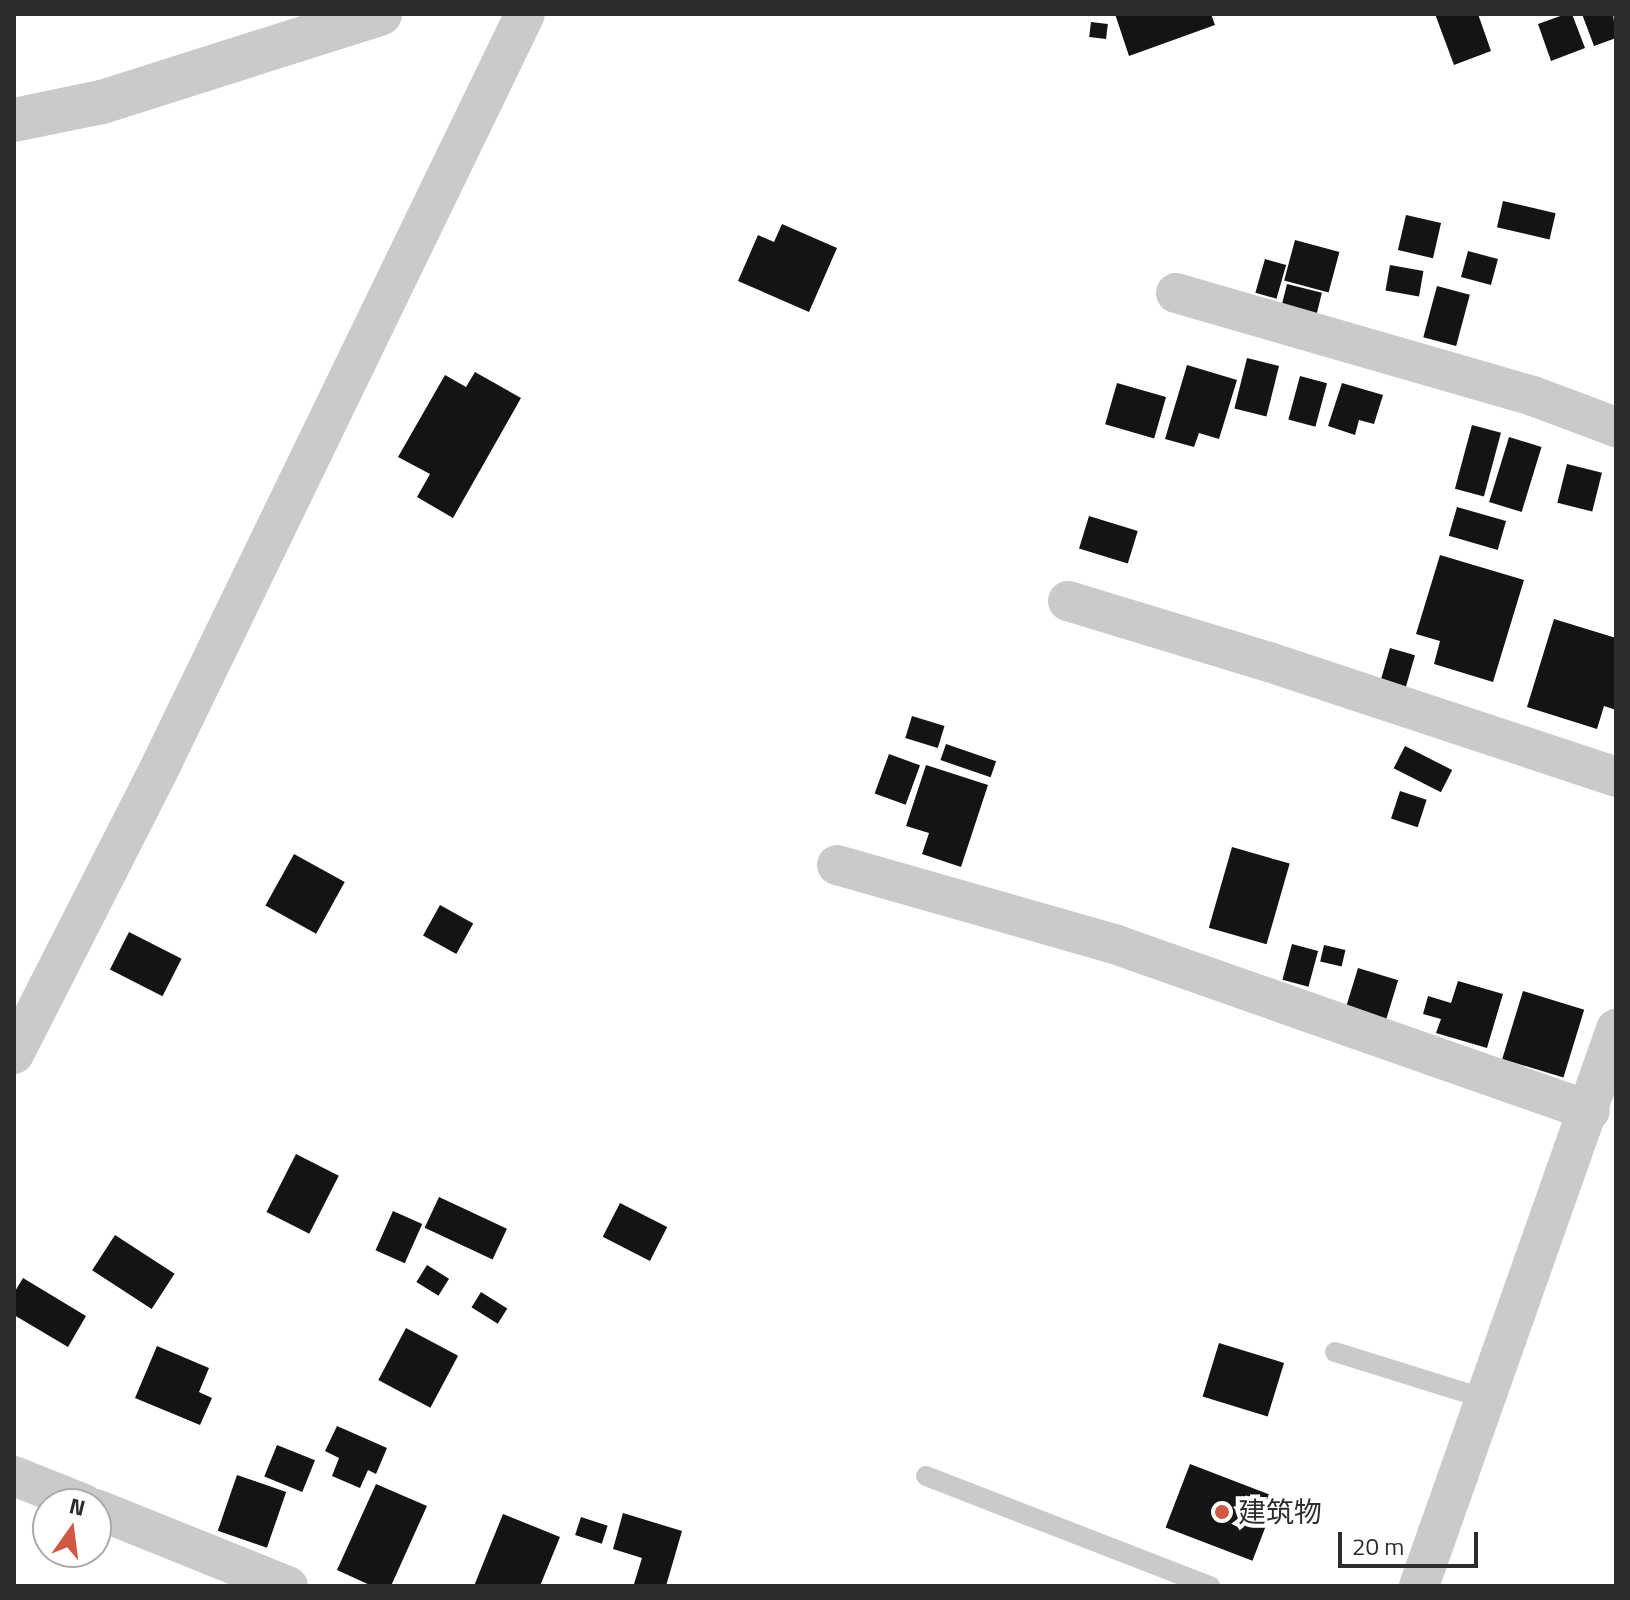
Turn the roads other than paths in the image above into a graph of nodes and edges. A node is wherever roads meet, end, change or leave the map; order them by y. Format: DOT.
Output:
graph roads {
  1 [pos="380,14"];
  2 [pos="525,14"];
  3 [pos="14,120"];
  4 [pos="1176,293"];
  5 [pos="1616,427"];
  6 [pos="1068,601"];
  7 [pos="1616,777"];
  8 [pos="837,865"];
  9 [pos="1616,1029"];
  10 [pos="14,1054"];
  11 [pos="1590,1111"];
  12 [pos="1335,1352"];
  13 [pos="1486,1399"];
  14 [pos="14,1476"];
  15 [pos="926,1476"];
  16 [pos="44,1488"];
  17 [pos="112,1515"];
  18 [pos="288,1586"];
  19 [pos="1210,1586"];
  20 [pos="1419,1586"];
  1 -- 3 [label="street"];
  2 -- 10 [label="street"];
  4 -- 5 [label="street"];
  6 -- 7 [label="street"];
  8 -- 11 [label="street"];
  9 -- 11 [label="street"];
  11 -- 13 [label="street"];
  12 -- 13 [label="lane"];
  13 -- 20 [label="street"];
  14 -- 16 [label="street"];
  15 -- 19 [label="lane"];
  17 -- 18 [label="street"];
}
